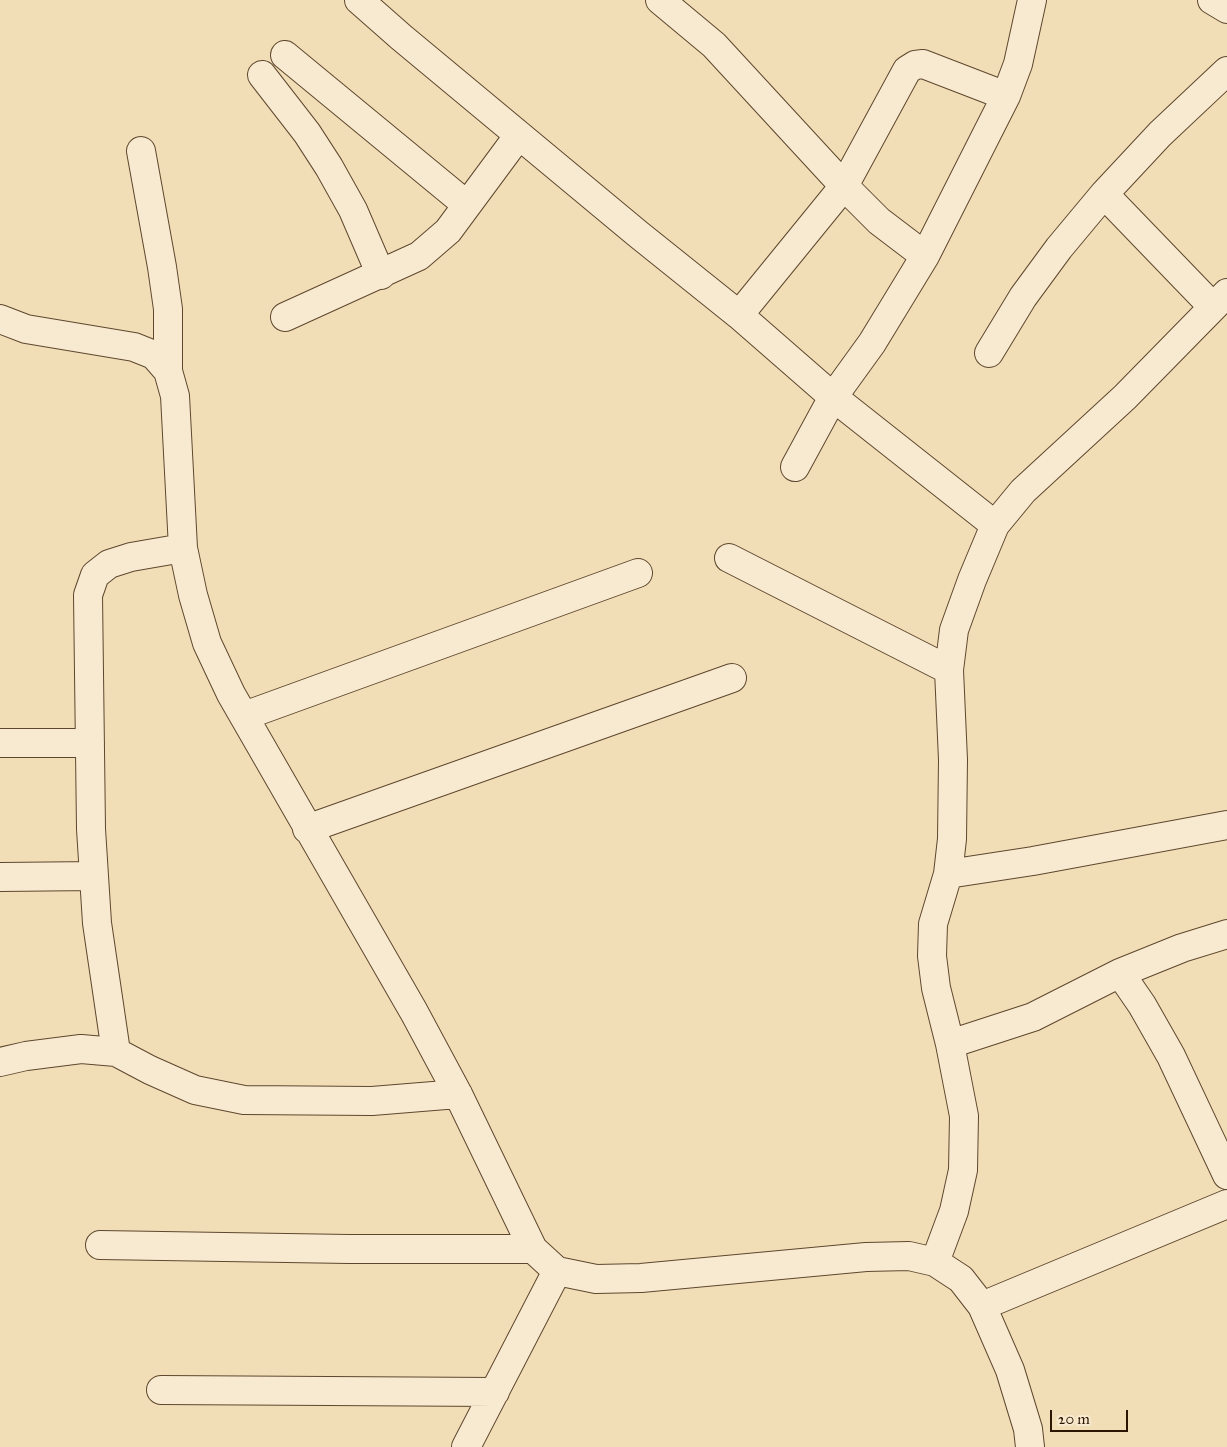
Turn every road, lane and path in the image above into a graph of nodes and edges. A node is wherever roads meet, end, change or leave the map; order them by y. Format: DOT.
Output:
graph roads {
  1 [pos="359,0"];
  2 [pos="660,0"];
  3 [pos="1032,0"];
  4 [pos="1212,0"];
  5 [pos="1227,9"];
  6 [pos="285,55"];
  7 [pos="1227,71"];
  8 [pos="262,75"];
  9 [pos="1006,96"];
  10 [pos="520,134"];
  11 [pos="141,151"];
  12 [pos="844,186"];
  13 [pos="1104,194"];
  14 [pos="467,205"];
  15 [pos="925,256"];
  16 [pos="381,275"];
  17 [pos="1220,300"];
  18 [pos="739,315"];
  19 [pos="285,317"];
  20 [pos="0,319"];
  21 [pos="989,352"];
  22 [pos="168,371"];
  23 [pos="833,397"];
  24 [pos="795,467"];
  25 [pos="995,525"];
  26 [pos="183,548"];
  27 [pos="730,558"];
  28 [pos="638,573"];
  29 [pos="950,670"];
  30 [pos="732,678"];
  31 [pos="244,716"];
  32 [pos="0,743"];
  33 [pos="90,743"];
  34 [pos="1227,825"];
  35 [pos="307,829"];
  36 [pos="948,874"];
  37 [pos="94,876"];
  38 [pos="0,877"];
  39 [pos="1227,934"];
  40 [pos="1120,973"];
  41 [pos="950,1044"];
  42 [pos="116,1052"];
  43 [pos="0,1062"];
  44 [pos="458,1094"];
  45 [pos="1227,1175"];
  46 [pos="1227,1204"];
  47 [pos="100,1245"];
  48 [pos="533,1249"];
  49 [pos="935,1262"];
  50 [pos="557,1271"];
  51 [pos="982,1306"];
  52 [pos="161,1390"];
  53 [pos="496,1392"];
  54 [pos="466,1447"];
  55 [pos="1030,1447"];
  1 -- 10 [label="street"];
  2 -- 12 [label="street"];
  3 -- 9 [label="street"];
  4 -- 5 [label="street"];
  6 -- 14 [label="street"];
  7 -- 13 [label="street"];
  8 -- 16 [label="street"];
  9 -- 12 [label="street"];
  9 -- 15 [label="street"];
  10 -- 14 [label="street"];
  10 -- 18 [label="street"];
  11 -- 22 [label="street"];
  12 -- 15 [label="street"];
  12 -- 18 [label="street"];
  13 -- 17 [label="street"];
  13 -- 21 [label="street"];
  14 -- 16 [label="street"];
  15 -- 23 [label="street"];
  16 -- 19 [label="street"];
  17 -- 25 [label="street"];
  18 -- 23 [label="street"];
  20 -- 22 [label="street"];
  22 -- 26 [label="street"];
  23 -- 24 [label="street"];
  23 -- 25 [label="street"];
  25 -- 29 [label="street"];
  26 -- 31 [label="street"];
  26 -- 33 [label="street"];
  27 -- 29 [label="street"];
  28 -- 31 [label="street"];
  29 -- 36 [label="street"];
  30 -- 35 [label="street"];
  31 -- 35 [label="street"];
  32 -- 33 [label="street"];
  33 -- 37 [label="street"];
  34 -- 36 [label="street"];
  35 -- 44 [label="street"];
  36 -- 41 [label="street"];
  37 -- 38 [label="street"];
  37 -- 42 [label="street"];
  39 -- 40 [label="street"];
  40 -- 41 [label="street"];
  40 -- 45 [label="street"];
  41 -- 49 [label="street"];
  42 -- 43 [label="street"];
  42 -- 44 [label="street"];
  44 -- 48 [label="street"];
  46 -- 51 [label="street"];
  47 -- 48 [label="street"];
  48 -- 50 [label="street"];
  49 -- 50 [label="street"];
  49 -- 51 [label="street"];
  50 -- 53 [label="street"];
  51 -- 55 [label="street"];
  52 -- 53 [label="street"];
  53 -- 54 [label="street"];
}
